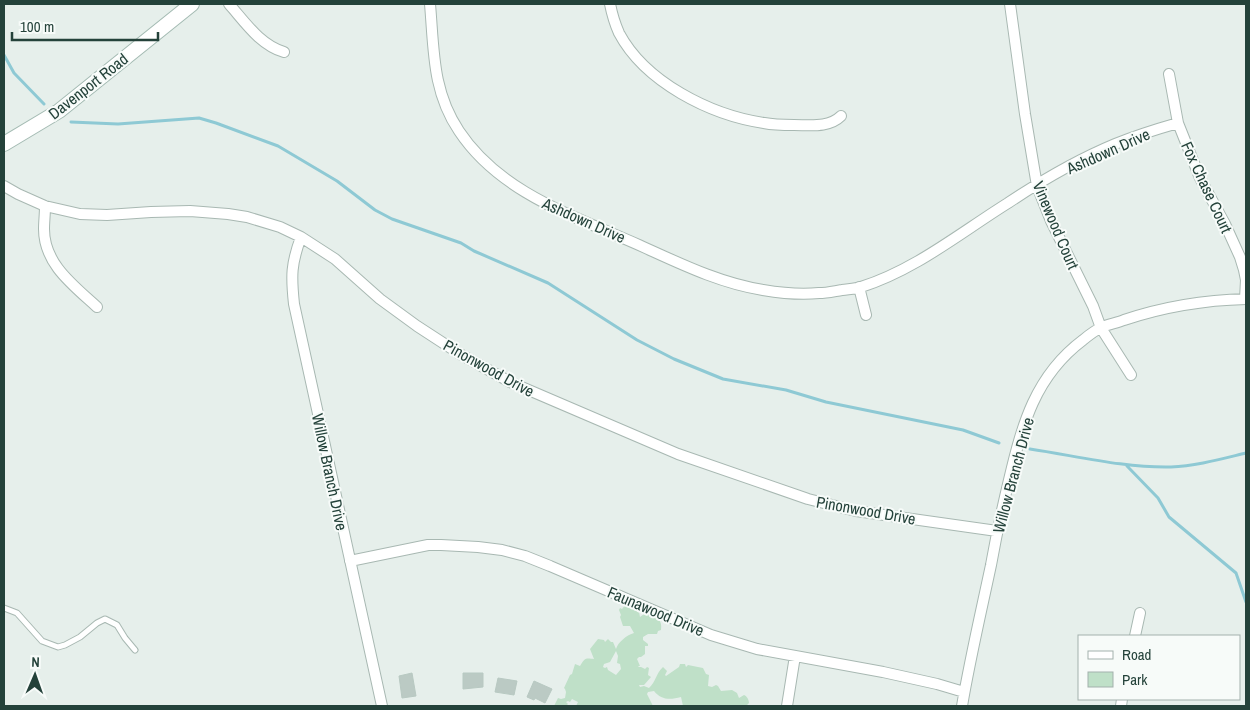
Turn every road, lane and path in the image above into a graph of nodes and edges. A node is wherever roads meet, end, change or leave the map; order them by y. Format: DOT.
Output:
graph roads {
  1 [pos="192,4"];
  2 [pos="229,4"];
  3 [pos="430,4"];
  4 [pos="610,4"];
  5 [pos="1010,4"];
  6 [pos="284,52"];
  7 [pos="1169,74"];
  8 [pos="841,116"];
  9 [pos="1178,123"];
  10 [pos="4,144"];
  11 [pos="4,186"];
  12 [pos="1036,186"];
  13 [pos="45,206"];
  14 [pos="301,237"];
  15 [pos="859,288"];
  16 [pos="1246,299"];
  17 [pos="96,307"];
  18 [pos="866,315"];
  19 [pos="1101,328"];
  20 [pos="1131,375"];
  21 [pos="997,531"];
  22 [pos="350,561"];
  23 [pos="4,608"];
  24 [pos="1140,613"];
  25 [pos="1135,635"];
  26 [pos="135,650"];
  27 [pos="795,656"];
  28 [pos="964,692"];
  29 [pos="382,706"];
  30 [pos="787,706"];
  31 [pos="962,706"];
  1 -- 10 [label="street, Davenport Road"];
  2 -- 6 [label="street"];
  3 -- 15 [label="street, Ashdown Drive"];
  4 -- 8 [label="street"];
  5 -- 12 [label="street, Vinewood Court"];
  7 -- 9 [label="street, Fox Chase Court"];
  9 -- 12 [label="street, Ashdown Drive"];
  9 -- 16 [label="street, Fox Chase Court"];
  11 -- 13 [label="street, Pinonwood Drive"];
  12 -- 15 [label="street, Ashdown Drive"];
  12 -- 19 [label="street, Vinewood Court"];
  13 -- 14 [label="street, Pinonwood Drive"];
  13 -- 17 [label="street"];
  14 -- 21 [label="street, Pinonwood Drive"];
  14 -- 22 [label="street, Willow Branch Drive"];
  15 -- 18 [label="street"];
  16 -- 19 [label="street, Willow Branch Drive"];
  19 -- 20 [label="street, Vinewood Court"];
  19 -- 21 [label="street, Willow Branch Drive"];
  21 -- 28 [label="street, Willow Branch Drive"];
  22 -- 27 [label="street, Faunawood Drive"];
  22 -- 29 [label="street, Willow Branch Drive"];
  23 -- 26 [label="lane"];
  24 -- 25 [label="street"];
  27 -- 28 [label="street, Faunawood Drive"];
  27 -- 30 [label="street"];
  28 -- 31 [label="street, Willow Branch Drive"];
}
